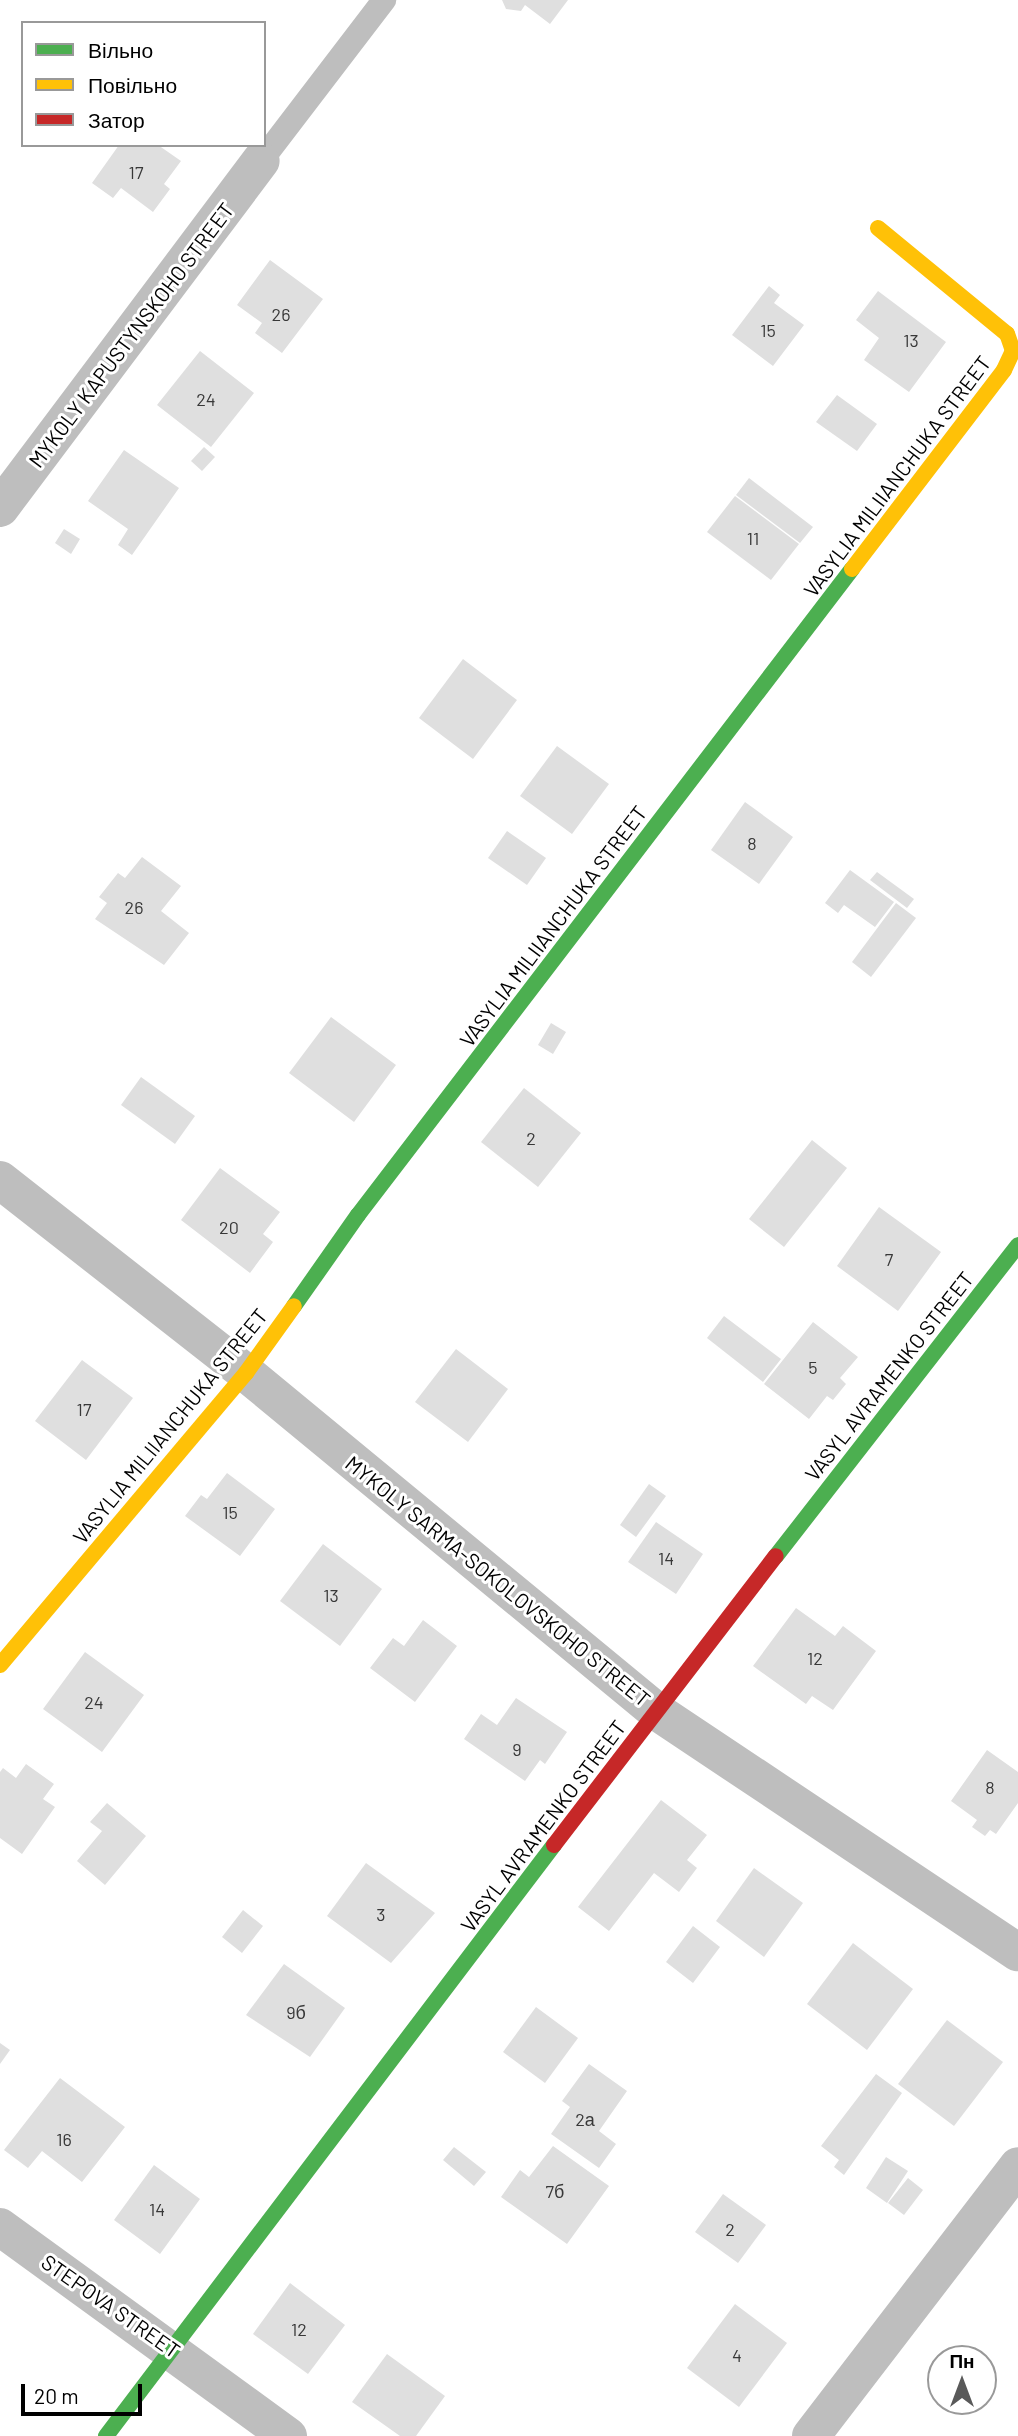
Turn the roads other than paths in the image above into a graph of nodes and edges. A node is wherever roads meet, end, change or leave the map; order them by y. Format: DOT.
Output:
graph roads {
  1 [pos="384,0"];
  2 [pos="261,161"];
  3 [pos="878,228"];
  4 [pos="0,508"];
  5 [pos="0,1180"];
  6 [pos="1018,1245"];
  7 [pos="246,1373"];
  8 [pos="0,1665"];
  9 [pos="656,1711"];
  10 [pos="1018,1952"];
  11 [pos="1018,2166"];
  12 [pos="0,2227"];
  13 [pos="175,2350"];
  14 [pos="106,2436"];
  15 [pos="288,2436"];
  16 [pos="811,2436"];
  1 -- 2 [label="lane"];
  2 -- 4 [label="street, MYKOLY KAPUSTYNSKOHO STREET"];
  3 -- 7 [label="street, VASYLIA MILIIANCHUKA STREET"];
  5 -- 7 [label="street, MYKOLY SARMA-SOKOLOVSKOHO STREET"];
  6 -- 9 [label="street, VASYL AVRAMENKO STREET"];
  7 -- 8 [label="street, VASYLIA MILIIANCHUKA STREET"];
  7 -- 9 [label="street, MYKOLY SARMA-SOKOLOVSKOHO STREET"];
  9 -- 10 [label="street, MYKOLY SARMA-SOKOLOVSKOHO STREET"];
  9 -- 13 [label="street, VASYL AVRAMENKO STREET"];
  11 -- 16 [label="street"];
  12 -- 13 [label="street, STEPOVA STREET"];
  13 -- 14 [label="street, VASYL AVRAMENKO STREET"];
  13 -- 15 [label="street, STEPOVA STREET"];
}
